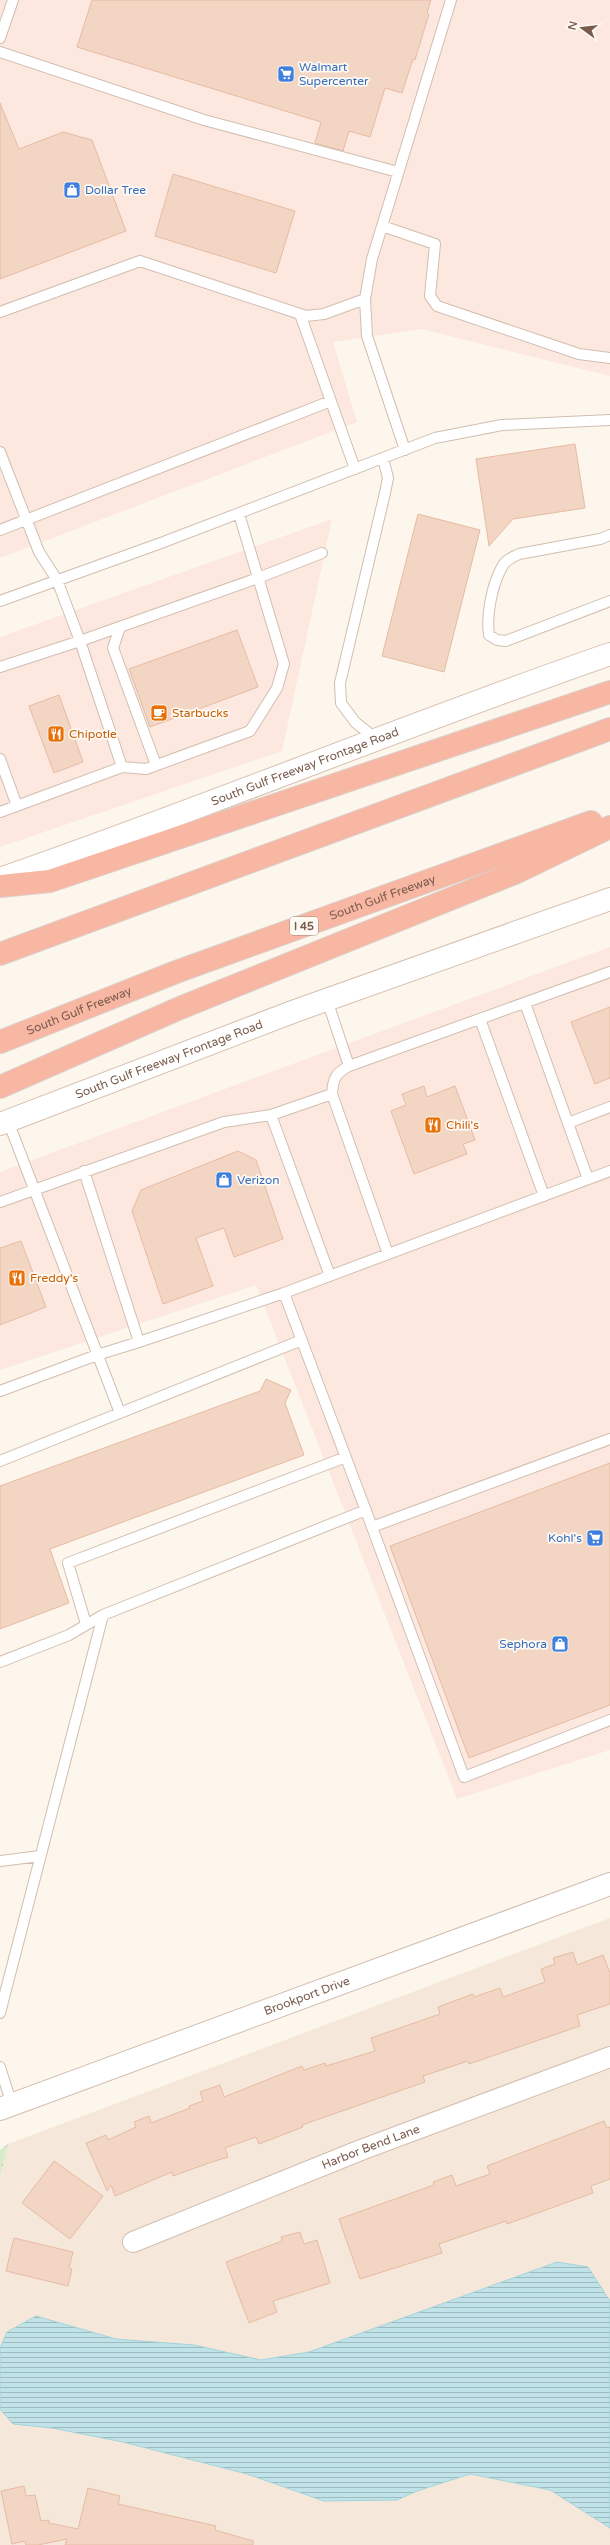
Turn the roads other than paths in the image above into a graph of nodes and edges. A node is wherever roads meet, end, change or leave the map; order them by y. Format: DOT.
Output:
graph roads {
  1 [pos="13,0"];
  2 [pos="451,0"];
  3 [pos="0,38"];
  4 [pos="0,52"];
  5 [pos="398,172"];
  6 [pos="382,226"];
  7 [pos="365,298"];
  8 [pos="0,312"];
  9 [pos="300,314"];
  10 [pos="610,358"];
  11 [pos="331,400"];
  12 [pos="610,420"];
  13 [pos="405,450"];
  14 [pos="0,452"];
  15 [pos="383,458"];
  16 [pos="355,469"];
  17 [pos="239,514"];
  18 [pos="27,520"];
  19 [pos="0,530"];
  20 [pos="610,535"];
  21 [pos="322,553"];
  22 [pos="258,578"];
  23 [pos="57,580"];
  24 [pos="0,601"];
  25 [pos="610,601"];
  26 [pos="120,627"];
  27 [pos="80,641"];
  28 [pos="610,654"];
  29 [pos="0,668"];
  30 [pos="610,692"];
  31 [pos="610,729"];
  32 [pos="376,739"];
  33 [pos="0,759"];
  34 [pos="156,765"];
  35 [pos="122,767"];
  36 [pos="17,806"];
  37 [pos="0,812"];
  38 [pos="610,816"];
  39 [pos="610,827"];
  40 [pos="0,879"];
  41 [pos="0,886"];
  42 [pos="610,899"];
  43 [pos="0,954"];
  44 [pos="610,972"];
  45 [pos="327,1000"];
  46 [pos="525,1003"];
  47 [pos="480,1019"];
  48 [pos="0,1042"];
  49 [pos="349,1066"];
  50 [pos="0,1087"];
  51 [pos="332,1094"];
  52 [pos="610,1107"];
  53 [pos="271,1115"];
  54 [pos="4,1123"];
  55 [pos="568,1123"];
  56 [pos="610,1171"];
  57 [pos="84,1172"];
  58 [pos="588,1179"];
  59 [pos="33,1189"];
  60 [pos="544,1196"];
  61 [pos="0,1202"];
  62 [pos="388,1254"];
  63 [pos="330,1276"];
  64 [pos="284,1293"];
  65 [pos="302,1340"];
  66 [pos="139,1342"];
  67 [pos="97,1355"];
  68 [pos="0,1391"];
  69 [pos="120,1414"];
  70 [pos="610,1439"];
  71 [pos="346,1457"];
  72 [pos="0,1461"];
  73 [pos="366,1510"];
  74 [pos="372,1527"];
  75 [pos="103,1615"];
  76 [pos="86,1624"];
  77 [pos="0,1662"];
  78 [pos="610,1720"];
  79 [pos="40,1856"];
  80 [pos="0,1862"];
  81 [pos="610,1884"];
  82 [pos="0,2012"];
  83 [pos="610,2057"];
  84 [pos="0,2067"];
  85 [pos="4,2108"];
  86 [pos="133,2242"];
  1 -- 3 [label="lane"];
  2 -- 5 [label="lane"];
  4 -- 5 [label="lane"];
  5 -- 6 [label="lane"];
  6 -- 7 [label="lane"];
  6 -- 10 [label="lane"];
  7 -- 9 [label="lane"];
  7 -- 13 [label="lane"];
  8 -- 9 [label="lane"];
  9 -- 11 [label="lane"];
  11 -- 16 [label="lane"];
  11 -- 18 [label="lane"];
  12 -- 13 [label="lane"];
  13 -- 15 [label="lane"];
  14 -- 18 [label="lane"];
  15 -- 16 [label="lane"];
  15 -- 32 [label="lane"];
  16 -- 17 [label="lane"];
  17 -- 22 [label="lane"];
  17 -- 23 [label="lane"];
  18 -- 19 [label="lane"];
  18 -- 23 [label="lane"];
  20 -- 25 [label="lane"];
  21 -- 22 [label="lane"];
  22 -- 26 [label="lane"];
  22 -- 34 [label="lane"];
  23 -- 24 [label="lane"];
  23 -- 27 [label="lane"];
  26 -- 27 [label="lane"];
  26 -- 34 [label="lane"];
  27 -- 29 [label="lane"];
  27 -- 35 [label="lane"];
  28 -- 32 [label="main road, South Gulf Freeway Frontage Road"];
  30 -- 41 [label="highway"];
  31 -- 43 [label="highway"];
  32 -- 40 [label="main road, South Gulf Freeway Frontage Road"];
  33 -- 36 [label="lane"];
  34 -- 35 [label="lane"];
  35 -- 36 [label="lane"];
  36 -- 37 [label="lane"];
  38 -- 48 [label="highway, South Gulf Freeway / I 45"];
  39 -- 50 [label="highway"];
  42 -- 45 [label="main road, South Gulf Freeway Frontage Road"];
  44 -- 46 [label="lane"];
  45 -- 49 [label="lane"];
  45 -- 54 [label="main road, South Gulf Freeway Frontage Road"];
  46 -- 47 [label="lane"];
  46 -- 55 [label="lane"];
  47 -- 49 [label="lane"];
  47 -- 60 [label="lane"];
  49 -- 51 [label="lane"];
  51 -- 53 [label="lane"];
  51 -- 62 [label="lane"];
  52 -- 55 [label="lane"];
  53 -- 57 [label="lane"];
  53 -- 63 [label="lane"];
  54 -- 59 [label="lane"];
  55 -- 58 [label="lane"];
  56 -- 58 [label="lane"];
  57 -- 59 [label="lane"];
  57 -- 66 [label="lane"];
  58 -- 60 [label="lane"];
  59 -- 61 [label="lane"];
  59 -- 67 [label="lane"];
  60 -- 62 [label="lane"];
  62 -- 63 [label="lane"];
  63 -- 64 [label="lane"];
  64 -- 65 [label="lane"];
  64 -- 66 [label="lane"];
  65 -- 69 [label="lane"];
  65 -- 71 [label="lane"];
  66 -- 67 [label="lane"];
  67 -- 68 [label="lane"];
  67 -- 69 [label="lane"];
  69 -- 72 [label="lane"];
  70 -- 74 [label="lane"];
  71 -- 73 [label="lane"];
  71 -- 76 [label="lane"];
  73 -- 74 [label="lane"];
  73 -- 75 [label="lane"];
  74 -- 78 [label="lane"];
  75 -- 76 [label="lane"];
  75 -- 79 [label="lane"];
  76 -- 77 [label="lane"];
  79 -- 80 [label="lane"];
  79 -- 82 [label="lane"];
  81 -- 85 [label="main road, Brookport Drive"];
  83 -- 86 [label="street, Harbor Bend Lane"];
  84 -- 85 [label="lane"];
}
